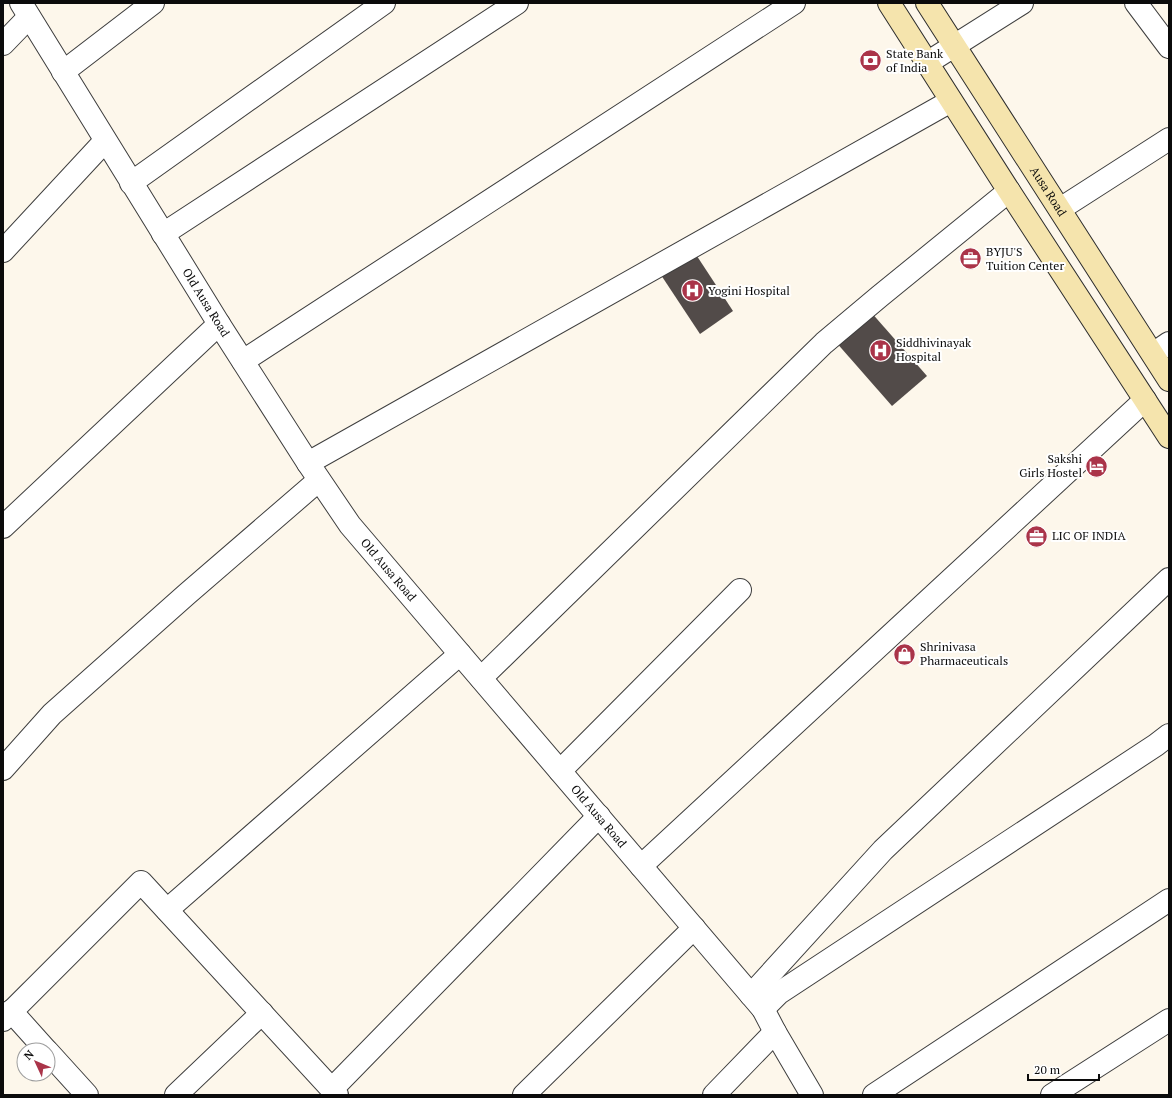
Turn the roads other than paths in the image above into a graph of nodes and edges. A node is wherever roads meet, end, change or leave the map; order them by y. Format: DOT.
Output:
graph roads {
  1 [pos="153,3"];
  2 [pos="384,3"];
  3 [pos="517,3"];
  4 [pos="794,3"];
  5 [pos="889,3"];
  6 [pos="927,3"];
  7 [pos="1022,3"];
  8 [pos="1136,3"];
  9 [pos="25,10"];
  10 [pos="3,44"];
  11 [pos="955,46"];
  12 [pos="1169,47"];
  13 [pos="927,63"];
  14 [pos="63,72"];
  15 [pos="951,101"];
  16 [pos="1169,139"];
  17 [pos="105,141"];
  18 [pos="132,183"];
  19 [pos="1009,191"];
  20 [pos="1060,209"];
  21 [pos="163,234"];
  22 [pos="3,251"];
  23 [pos="219,324"];
  24 [pos="1161,349"];
  25 [pos="243,361"];
  26 [pos="1169,380"];
  27 [pos="1145,400"];
  28 [pos="1169,437"];
  29 [pos="313,472"];
  30 [pos="3,527"];
  31 [pos="1169,579"];
  32 [pos="740,590"];
  33 [pos="460,654"];
  34 [pos="481,678"];
  35 [pos="1169,735"];
  36 [pos="3,769"];
  37 [pos="560,771"];
  38 [pos="599,816"];
  39 [pos="641,866"];
  40 [pos="1169,900"];
  41 [pos="167,910"];
  42 [pos="694,928"];
  43 [pos="757,1002"];
  44 [pos="262,1013"];
  45 [pos="7,1016"];
  46 [pos="1169,1020"];
  47 [pos="775,1032"];
  48 [pos="37,1042"];
  49 [pos="56,1061"];
  50 [pos="335,1092"];
  51 [pos="87,1095"];
  52 [pos="176,1095"];
  53 [pos="524,1095"];
  54 [pos="714,1095"];
  55 [pos="812,1095"];
  56 [pos="874,1095"];
  57 [pos="1052,1095"];
  1 -- 14 [label="street"];
  2 -- 18 [label="street"];
  3 -- 21 [label="street"];
  4 -- 25 [label="street"];
  5 -- 13 [label="main road"];
  6 -- 11 [label="main road, Ausa Road"];
  7 -- 11 [label="street"];
  8 -- 12 [label="street"];
  9 -- 10 [label="street"];
  9 -- 14 [label="street, Old Ausa Road"];
  11 -- 13 [label="street"];
  11 -- 20 [label="main road, Ausa Road"];
  13 -- 15 [label="main road"];
  14 -- 17 [label="street, Old Ausa Road"];
  15 -- 19 [label="main road"];
  15 -- 29 [label="street"];
  16 -- 20 [label="street"];
  17 -- 18 [label="street, Old Ausa Road"];
  17 -- 22 [label="street"];
  18 -- 21 [label="street, Old Ausa Road"];
  19 -- 27 [label="main road"];
  19 -- 34 [label="street"];
  20 -- 24 [label="main road, Ausa Road"];
  21 -- 23 [label="street, Old Ausa Road"];
  23 -- 25 [label="street, Old Ausa Road"];
  23 -- 30 [label="street"];
  24 -- 26 [label="main road, Ausa Road"];
  25 -- 29 [label="street, Old Ausa Road"];
  27 -- 28 [label="main road"];
  27 -- 39 [label="street"];
  29 -- 33 [label="street, Old Ausa Road"];
  29 -- 36 [label="street"];
  31 -- 43 [label="street"];
  32 -- 37 [label="street"];
  33 -- 34 [label="street, Old Ausa Road"];
  33 -- 41 [label="street"];
  34 -- 37 [label="street, Old Ausa Road"];
  35 -- 43 [label="street"];
  37 -- 38 [label="street, Old Ausa Road"];
  38 -- 39 [label="street, Old Ausa Road"];
  38 -- 50 [label="street"];
  39 -- 42 [label="street, Old Ausa Road"];
  40 -- 56 [label="street"];
  41 -- 44 [label="street"];
  41 -- 45 [label="street"];
  42 -- 43 [label="street, Old Ausa Road"];
  42 -- 53 [label="street"];
  43 -- 47 [label="street, Old Ausa Road"];
  44 -- 50 [label="street"];
  44 -- 52 [label="street"];
  45 -- 48 [label="street"];
  46 -- 57 [label="street"];
  47 -- 54 [label="street"];
  47 -- 55 [label="street, Old Ausa Road"];
  49 -- 51 [label="street"];
}
